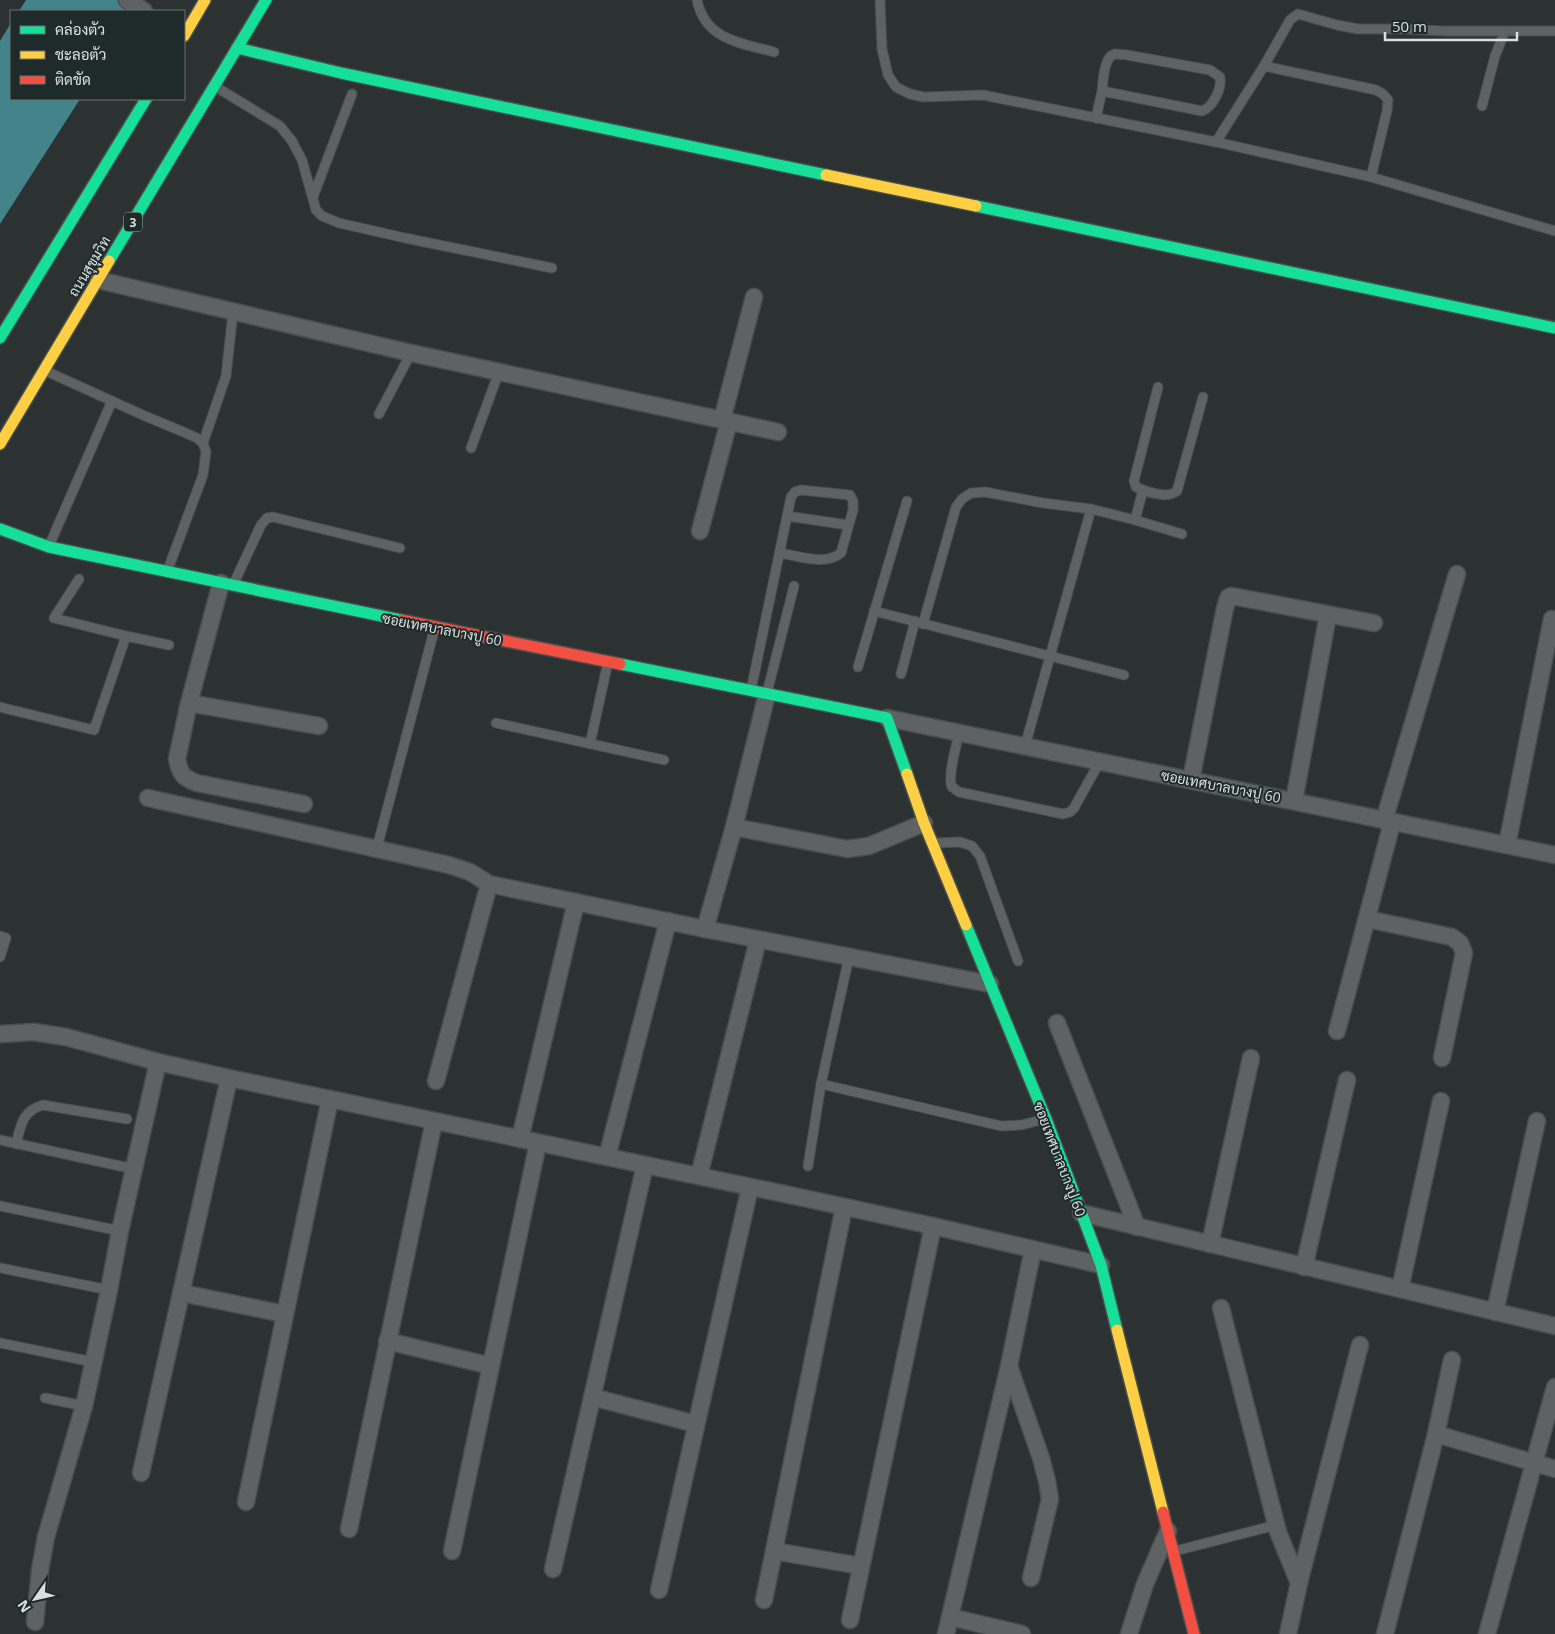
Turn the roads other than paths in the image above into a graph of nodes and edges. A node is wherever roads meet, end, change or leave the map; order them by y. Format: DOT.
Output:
graph roads {
  1 [pos="127,0"];
  2 [pos="206,0"];
  3 [pos="266,0"];
  4 [pos="697,0"];
  5 [pos="880,0"];
  6 [pos="143,10"];
  7 [pos="1555,30"];
  8 [pos="1505,31"];
  9 [pos="185,34"];
  10 [pos="237,48"];
  11 [pos="774,52"];
  12 [pos="1264,66"];
  13 [pos="214,86"];
  14 [pos="1102,91"];
  15 [pos="352,94"];
  16 [pos="145,100"];
  17 [pos="1482,106"];
  18 [pos="1096,118"];
  19 [pos="1216,142"];
  20 [pos="1371,177"];
  21 [pos="313,198"];
  22 [pos="1555,231"];
  23 [pos="552,268"];
  24 [pos="98,280"];
  25 [pos="754,297"];
  26 [pos="233,312"];
  27 [pos="1555,328"];
  28 [pos="0,338"];
  29 [pos="411,354"];
  30 [pos="45,370"];
  31 [pos="499,372"];
  32 [pos="1158,387"];
  33 [pos="1203,397"];
  34 [pos="112,401"];
  35 [pos="379,414"];
  36 [pos="725,421"];
  37 [pos="778,432"];
  38 [pos="203,443"];
  39 [pos="0,444"];
  40 [pos="472,448"];
  41 [pos="1143,490"];
  42 [pos="907,501"];
  43 [pos="1091,509"];
  44 [pos="787,516"];
  45 [pos="1136,520"];
  46 [pos="848,525"];
  47 [pos="0,530"];
  48 [pos="700,532"];
  49 [pos="1182,534"];
  50 [pos="49,547"];
  51 [pos="400,548"];
  52 [pos="780,553"];
  53 [pos="166,572"];
  54 [pos="1457,574"];
  55 [pos="79,579"];
  56 [pos="226,585"];
  57 [pos="794,586"];
  58 [pos="874,611"];
  59 [pos="1328,615"];
  60 [pos="1552,619"];
  61 [pos="919,623"];
  62 [pos="1374,624"];
  63 [pos="435,627"];
  64 [pos="126,636"];
  65 [pos="169,644"];
  66 [pos="1049,657"];
  67 [pos="608,662"];
  68 [pos="858,667"];
  69 [pos="900,674"];
  70 [pos="1124,675"];
  71 [pos="751,691"];
  72 [pos="767,694"];
  73 [pos="189,703"];
  74 [pos="0,707"];
  75 [pos="888,718"];
  76 [pos="496,723"];
  77 [pos="319,726"];
  78 [pos="959,733"];
  79 [pos="590,744"];
  80 [pos="1025,746"];
  81 [pos="664,760"];
  82 [pos="1100,761"];
  83 [pos="1191,780"];
  84 [pos="148,798"];
  85 [pos="1294,801"];
  86 [pos="304,804"];
  87 [pos="1388,822"];
  88 [pos="924,823"];
  89 [pos="734,827"];
  90 [pos="379,840"];
  91 [pos="932,843"];
  92 [pos="1507,845"];
  93 [pos="1555,855"];
  94 [pos="489,884"];
  95 [pos="576,902"];
  96 [pos="1367,919"];
  97 [pos="668,922"];
  98 [pos="705,930"];
  99 [pos="0,936"];
  100 [pos="758,940"];
  101 [pos="0,957"];
  102 [pos="849,957"];
  103 [pos="1018,961"];
  104 [pos="990,984"];
  105 [pos="1057,1023"];
  106 [pos="1337,1031"];
  107 [pos="0,1034"];
  108 [pos="1251,1058"];
  109 [pos="1442,1058"];
  110 [pos="158,1062"];
  111 [pos="229,1078"];
  112 [pos="1347,1080"];
  113 [pos="436,1081"];
  114 [pos="822,1084"];
  115 [pos="330,1099"];
  116 [pos="1441,1101"];
  117 [pos="127,1119"];
  118 [pos="1046,1119"];
  119 [pos="434,1121"];
  120 [pos="1537,1121"];
  121 [pos="520,1139"];
  122 [pos="0,1140"];
  123 [pos="538,1143"];
  124 [pos="16,1144"];
  125 [pos="607,1157"];
  126 [pos="645,1165"];
  127 [pos="808,1166"];
  128 [pos="134,1168"];
  129 [pos="699,1176"];
  130 [pos="750,1187"];
  131 [pos="0,1206"];
  132 [pos="844,1207"];
  133 [pos="1081,1213"];
  134 [pos="933,1226"];
  135 [pos="1137,1227"];
  136 [pos="120,1231"];
  137 [pos="1210,1244"];
  138 [pos="1032,1249"];
  139 [pos="1101,1265"];
  140 [pos="1304,1267"];
  141 [pos="0,1268"];
  142 [pos="1400,1289"];
  143 [pos="109,1290"];
  144 [pos="182,1294"];
  145 [pos="1221,1308"];
  146 [pos="1494,1312"];
  147 [pos="284,1314"];
  148 [pos="1555,1326"];
  149 [pos="387,1341"];
  150 [pos="0,1343"];
  151 [pos="1360,1345"];
  152 [pos="1452,1360"];
  153 [pos="93,1362"];
  154 [pos="490,1366"];
  155 [pos="1009,1366"];
  156 [pos="1555,1387"];
  157 [pos="592,1397"];
  158 [pos="45,1398"];
  159 [pos="84,1406"];
  160 [pos="696,1424"];
  161 [pos="1436,1434"];
  162 [pos="1534,1463"];
  163 [pos="1555,1469"];
  164 [pos="141,1473"];
  165 [pos="246,1502"];
  166 [pos="1276,1525"];
  167 [pos="349,1529"];
  168 [pos="1168,1531"];
  169 [pos="452,1551"];
  170 [pos="774,1551"];
  171 [pos="1174,1551"];
  172 [pos="861,1566"];
  173 [pos="553,1570"];
  174 [pos="1031,1578"];
  175 [pos="1299,1583"];
  176 [pos="659,1590"];
  177 [pos="764,1600"];
  178 [pos="950,1617"];
  179 [pos="850,1620"];
  180 [pos="35,1622"];
  181 [pos="946,1634"];
  182 [pos="1022,1634"];
  183 [pos="1129,1634"];
  184 [pos="1194,1634"];
  185 [pos="1288,1634"];
  186 [pos="1385,1634"];
  187 [pos="1487,1634"];
  1 -- 6 [label="street"];
  2 -- 9 [label="main road"];
  3 -- 10 [label="main road, ถนนสุขุมวิท / 3"];
  4 -- 11 [label="lane"];
  5 -- 18 [label="lane"];
  7 -- 8 [label="lane"];
  8 -- 12 [label="lane"];
  8 -- 17 [label="lane"];
  10 -- 13 [label="main road, ถนนสุขุมวิท / 3"];
  10 -- 27 [label="main road"];
  12 -- 19 [label="lane"];
  12 -- 20 [label="lane"];
  13 -- 21 [label="lane"];
  13 -- 24 [label="main road, ถนนสุขุมวิท / 3"];
  14 -- 14 [label="lane"];
  14 -- 18 [label="lane"];
  15 -- 21 [label="lane"];
  16 -- 28 [label="main road"];
  18 -- 19 [label="lane"];
  19 -- 20 [label="lane"];
  20 -- 22 [label="lane"];
  21 -- 23 [label="lane"];
  24 -- 26 [label="street"];
  24 -- 30 [label="main road, ถนนสุขุมวิท / 3"];
  25 -- 36 [label="street"];
  26 -- 29 [label="street"];
  26 -- 38 [label="lane"];
  29 -- 31 [label="street"];
  29 -- 35 [label="lane"];
  30 -- 34 [label="lane"];
  30 -- 39 [label="main road, ถนนสุขุมวิท / 3"];
  31 -- 36 [label="street"];
  31 -- 40 [label="lane"];
  32 -- 41 [label="lane"];
  33 -- 41 [label="lane"];
  34 -- 38 [label="lane"];
  34 -- 50 [label="lane"];
  36 -- 37 [label="street"];
  36 -- 48 [label="street"];
  38 -- 53 [label="lane"];
  41 -- 45 [label="lane"];
  42 -- 58 [label="lane"];
  43 -- 45 [label="lane"];
  43 -- 61 [label="lane"];
  43 -- 66 [label="lane"];
  44 -- 46 [label="lane"];
  44 -- 46 [label="lane"];
  44 -- 52 [label="lane"];
  45 -- 49 [label="lane"];
  46 -- 52 [label="lane"];
  47 -- 50 [label="main road, ซอยเทศบาลบางปู 60"];
  50 -- 53 [label="main road, ซอยเทศบาลบางปู 60"];
  51 -- 56 [label="lane"];
  52 -- 71 [label="lane"];
  53 -- 56 [label="main road, ซอยเทศบาลบางปู 60"];
  54 -- 87 [label="street"];
  55 -- 64 [label="lane"];
  56 -- 63 [label="main road, ซอยเทศบาลบางปู 60"];
  56 -- 73 [label="street"];
  57 -- 72 [label="lane"];
  58 -- 61 [label="lane"];
  58 -- 68 [label="lane"];
  59 -- 62 [label="street"];
  59 -- 83 [label="street"];
  59 -- 85 [label="street"];
  60 -- 92 [label="street"];
  61 -- 66 [label="lane"];
  61 -- 69 [label="lane"];
  63 -- 67 [label="main road, ซอยเทศบาลบางปู 60"];
  63 -- 90 [label="lane"];
  64 -- 65 [label="lane"];
  64 -- 74 [label="lane"];
  66 -- 70 [label="lane"];
  66 -- 80 [label="lane"];
  67 -- 71 [label="main road, ซอยเทศบาลบางปู 60"];
  67 -- 79 [label="lane"];
  71 -- 72 [label="main road, ซอยเทศบาลบางปู 60"];
  72 -- 75 [label="main road, ซอยเทศบาลบางปู 60"];
  72 -- 89 [label="street"];
  73 -- 77 [label="street"];
  73 -- 86 [label="street"];
  75 -- 78 [label="street, ซอยเทศบาลบางปู 60"];
  75 -- 88 [label="main road, ซอยเทศบาลบางปู 60"];
  76 -- 79 [label="lane"];
  78 -- 80 [label="street, ซอยเทศบาลบางปู 60"];
  78 -- 82 [label="lane"];
  79 -- 81 [label="lane"];
  80 -- 82 [label="street, ซอยเทศบาลบางปู 60"];
  82 -- 83 [label="street, ซอยเทศบาลบางปู 60"];
  83 -- 85 [label="street, ซอยเทศบาลบางปู 60"];
  84 -- 94 [label="street"];
  85 -- 87 [label="street, ซอยเทศบาลบางปู 60"];
  87 -- 92 [label="street, ซอยเทศบาลบางปู 60"];
  87 -- 96 [label="street"];
  88 -- 89 [label="street"];
  88 -- 91 [label="main road, ซอยเทศบาลบางปู 60"];
  89 -- 98 [label="street"];
  91 -- 103 [label="lane"];
  91 -- 104 [label="main road, ซอยเทศบาลบางปู 60"];
  92 -- 93 [label="street, ซอยเทศบาลบางปู 60"];
  94 -- 95 [label="street"];
  94 -- 113 [label="street"];
  95 -- 97 [label="street"];
  95 -- 121 [label="street"];
  96 -- 106 [label="street"];
  96 -- 109 [label="street"];
  97 -- 98 [label="street"];
  97 -- 125 [label="street"];
  98 -- 100 [label="street"];
  99 -- 101 [label="lane"];
  100 -- 102 [label="street"];
  100 -- 129 [label="street"];
  102 -- 104 [label="street"];
  102 -- 114 [label="lane"];
  104 -- 118 [label="main road, ซอยเทศบาลบางปู 60"];
  105 -- 135 [label="street"];
  107 -- 110 [label="street"];
  108 -- 137 [label="street"];
  110 -- 111 [label="street"];
  110 -- 128 [label="street"];
  111 -- 115 [label="street"];
  111 -- 144 [label="street"];
  112 -- 140 [label="street"];
  114 -- 118 [label="lane"];
  114 -- 127 [label="lane"];
  115 -- 119 [label="street"];
  115 -- 147 [label="street"];
  116 -- 142 [label="street"];
  117 -- 124 [label="lane"];
  118 -- 133 [label="main road, ซอยเทศบาลบางปู 60"];
  119 -- 121 [label="street"];
  119 -- 149 [label="street"];
  120 -- 146 [label="street"];
  121 -- 123 [label="street"];
  122 -- 124 [label="lane"];
  123 -- 125 [label="street"];
  123 -- 154 [label="street"];
  124 -- 128 [label="lane"];
  125 -- 126 [label="street"];
  126 -- 129 [label="street"];
  126 -- 157 [label="street"];
  128 -- 136 [label="street"];
  129 -- 130 [label="street"];
  130 -- 132 [label="street"];
  130 -- 160 [label="street"];
  131 -- 136 [label="lane"];
  132 -- 134 [label="street"];
  132 -- 170 [label="street"];
  133 -- 135 [label="street"];
  133 -- 139 [label="main road, ซอยเทศบาลบางปู 60"];
  134 -- 138 [label="street"];
  134 -- 172 [label="street"];
  135 -- 137 [label="street"];
  136 -- 143 [label="street"];
  137 -- 140 [label="street"];
  138 -- 139 [label="street"];
  138 -- 155 [label="street"];
  139 -- 168 [label="main road, ซอยเทศบาลบางปู 60"];
  140 -- 142 [label="street"];
  141 -- 143 [label="lane"];
  142 -- 146 [label="street"];
  143 -- 153 [label="street"];
  144 -- 147 [label="street"];
  144 -- 164 [label="street"];
  145 -- 166 [label="street"];
  146 -- 148 [label="street"];
  147 -- 165 [label="street"];
  149 -- 154 [label="street"];
  149 -- 167 [label="street"];
  150 -- 153 [label="lane"];
  151 -- 175 [label="street"];
  152 -- 161 [label="street"];
  153 -- 159 [label="street"];
  154 -- 169 [label="street"];
  155 -- 174 [label="street"];
  155 -- 178 [label="street"];
  156 -- 162 [label="street"];
  157 -- 160 [label="street"];
  157 -- 173 [label="street"];
  158 -- 159 [label="lane"];
  159 -- 180 [label="street"];
  160 -- 176 [label="street"];
  161 -- 162 [label="street"];
  161 -- 186 [label="street"];
  162 -- 163 [label="street"];
  162 -- 187 [label="street"];
  166 -- 171 [label="lane"];
  166 -- 175 [label="street"];
  168 -- 171 [label="main road, ซอยเทศบาลบางปู 60"];
  168 -- 183 [label="street"];
  170 -- 172 [label="street"];
  170 -- 177 [label="street"];
  171 -- 184 [label="main road, ซอยเทศบาลบางปู 60"];
  172 -- 179 [label="street"];
  175 -- 185 [label="street"];
  178 -- 181 [label="street"];
  178 -- 182 [label="street"];
}
